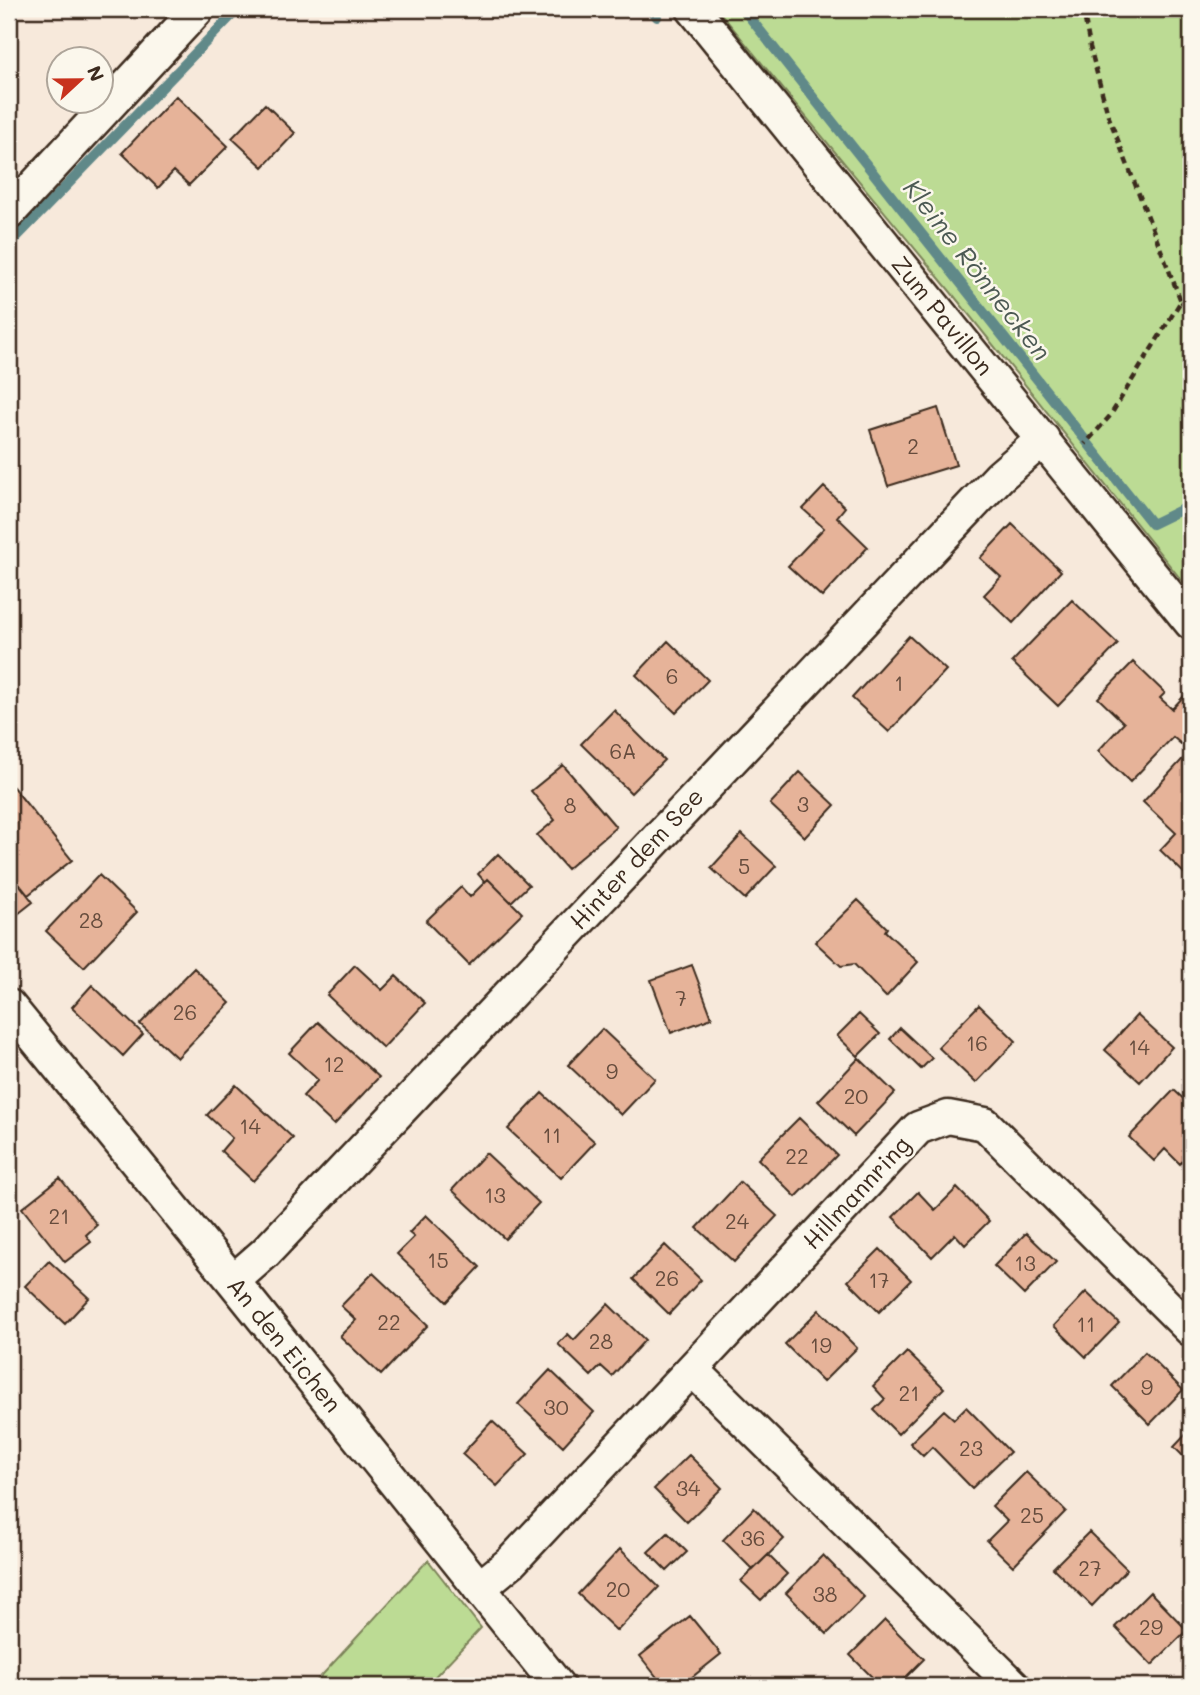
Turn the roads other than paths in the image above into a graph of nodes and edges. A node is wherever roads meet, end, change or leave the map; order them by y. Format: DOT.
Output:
graph roads {
  1 [pos="198,9"];
  2 [pos="693,9"];
  3 [pos="9,213"];
  4 [pos="1043,439"];
  5 [pos="1191,623"];
  6 [pos="9,1006"];
  7 [pos="233,1281"];
  8 [pos="1191,1330"];
  9 [pos="693,1370"];
  10 [pos="479,1588"];
  11 [pos="558,1686"];
  12 [pos="1014,1686"];
  1 -- 3 [label="street"];
  2 -- 4 [label="street, Zum Pavillon"];
  4 -- 5 [label="street, Zum Pavillon"];
  4 -- 7 [label="street, Hinter dem See"];
  6 -- 7 [label="street, An den Eichen"];
  7 -- 10 [label="street, An den Eichen"];
  8 -- 9 [label="street, Hillmannring"];
  9 -- 10 [label="street, Hillmannring"];
  9 -- 12 [label="street"];
  10 -- 11 [label="street, An den Eichen"];
}
